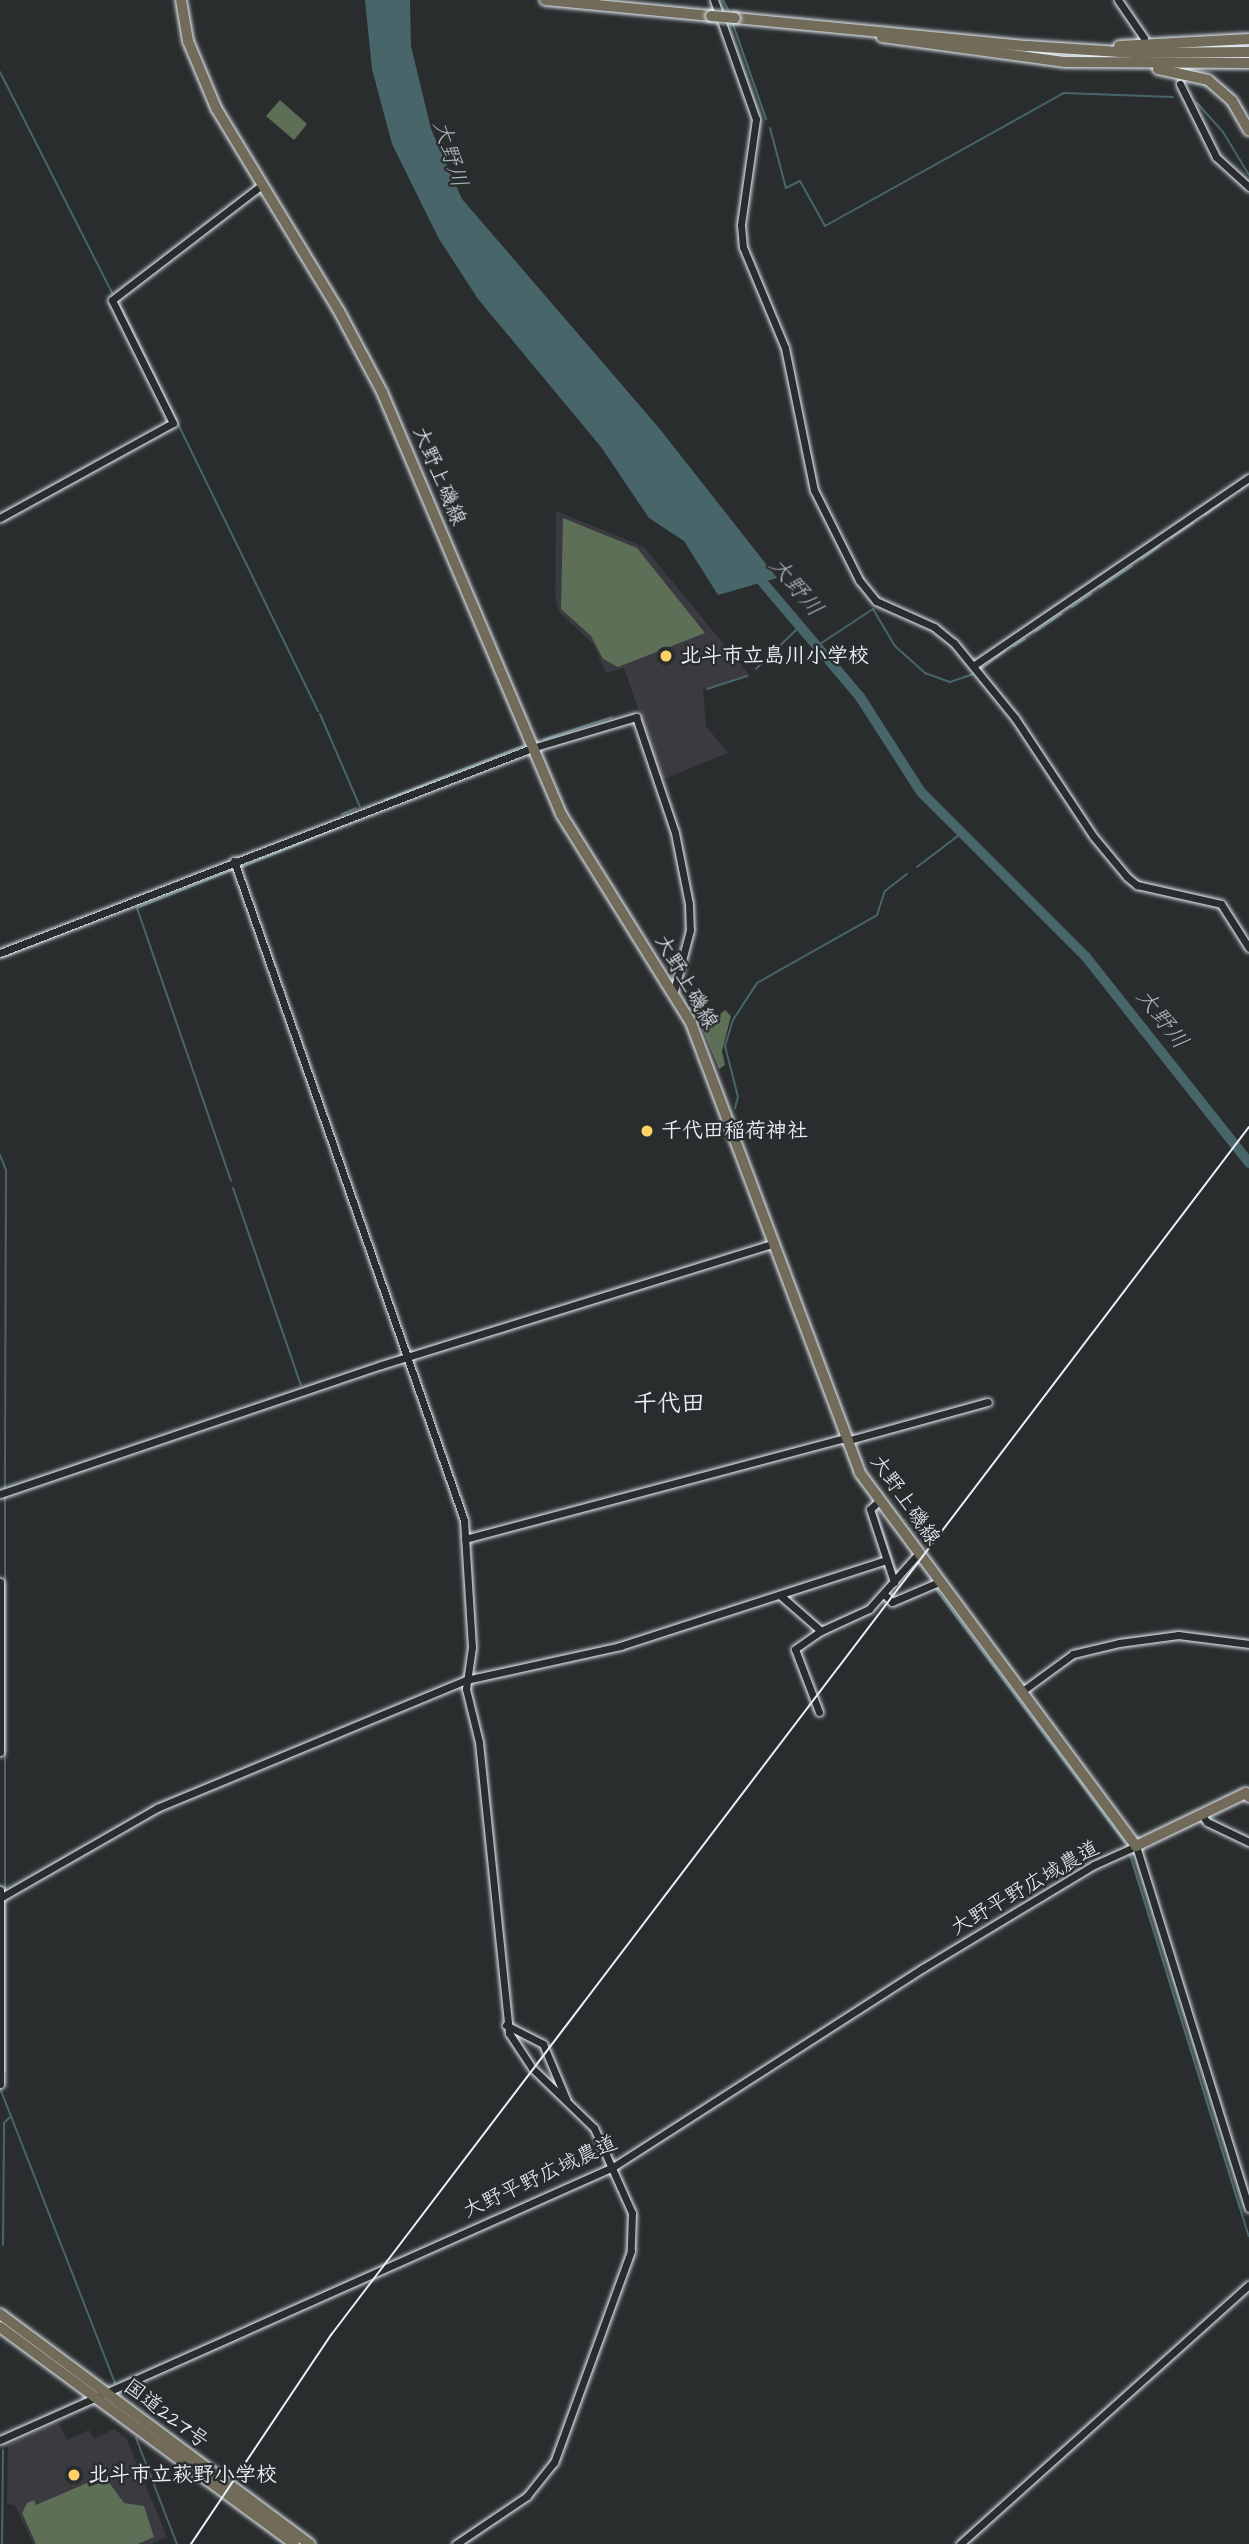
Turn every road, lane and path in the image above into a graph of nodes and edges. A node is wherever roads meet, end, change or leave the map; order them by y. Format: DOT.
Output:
graph roads {
  1 [pos="181,0"];
  2 [pos="545,0"];
  3 [pos="714,0"];
  4 [pos="1118,0"];
  5 [pos="799,24"];
  6 [pos="1144,38"];
  7 [pos="1249,39"];
  8 [pos="1028,46"];
  9 [pos="1249,52"];
  10 [pos="1249,62"];
  11 [pos="1135,64"];
  12 [pos="1180,84"];
  13 [pos="1249,130"];
  14 [pos="261,185"];
  15 [pos="1249,187"];
  16 [pos="1249,478"];
  17 [pos="0,518"];
  18 [pos="973,666"];
  19 [pos="532,748"];
  20 [pos="234,861"];
  21 [pos="1249,948"];
  22 [pos="0,953"];
  23 [pos="674,991"];
  24 [pos="775,1242"];
  25 [pos="404,1358"];
  26 [pos="988,1402"];
  27 [pos="845,1439"];
  28 [pos="0,1494"];
  29 [pos="879,1501"];
  30 [pos="465,1539"];
  31 [pos="918,1554"];
  32 [pos="886,1560"];
  33 [pos="939,1581"];
  34 [pos="0,1582"];
  35 [pos="894,1582"];
  36 [pos="884,1594"];
  37 [pos="781,1596"];
  38 [pos="821,1631"];
  39 [pos="1249,1644"];
  40 [pos="466,1680"];
  41 [pos="1021,1692"];
  42 [pos="819,1712"];
  43 [pos="0,1752"];
  44 [pos="1248,1794"];
  45 [pos="1200,1814"];
  46 [pos="1249,1842"];
  47 [pos="1136,1846"];
  48 [pos="3,1894"];
  49 [pos="506,2025"];
  50 [pos="0,2083"];
  51 [pos="567,2102"];
  52 [pos="613,2167"];
  53 [pos="1249,2208"];
  54 [pos="1249,2285"];
  55 [pos="0,2314"];
  56 [pos="0,2327"];
  57 [pos="106,2393"];
  58 [pos="94,2398"];
  59 [pos="0,2440"];
  60 [pos="293,2544"];
  61 [pos="310,2544"];
  62 [pos="456,2544"];
  63 [pos="960,2544"];
  1 -- 14 [label="main road, 大野上磯線"];
  2 -- 5 [label="highway, bridge"];
  3 -- 18 [label="street"];
  4 -- 6 [label="street"];
  5 -- 8 [label="highway"];
  5 -- 11 [label="highway"];
  7 -- 8 [label="highway"];
  8 -- 9 [label="highway"];
  10 -- 11 [label="highway"];
  11 -- 13 [label="highway"];
  12 -- 15 [label="street"];
  14 -- 17 [label="street"];
  14 -- 19 [label="main road, 大野上磯線"];
  16 -- 18 [label="street"];
  18 -- 21 [label="street"];
  19 -- 20 [label="street"];
  19 -- 23 [label="main road, 大野上磯線"];
  19 -- 23 [label="street"];
  20 -- 22 [label="street"];
  20 -- 25 [label="street"];
  23 -- 24 [label="main road, 大野上磯線"];
  24 -- 25 [label="street"];
  24 -- 27 [label="main road, 大野上磯線"];
  25 -- 28 [label="street"];
  25 -- 30 [label="street"];
  26 -- 27 [label="street"];
  27 -- 29 [label="main road, 大野上磯線"];
  27 -- 30 [label="street"];
  29 -- 31 [label="main road, 大野上磯線"];
  29 -- 32 [label="street"];
  30 -- 40 [label="street"];
  31 -- 33 [label="main road, 大野上磯線"];
  31 -- 35 [label="street"];
  32 -- 35 [label="street"];
  32 -- 37 [label="street"];
  33 -- 36 [label="street"];
  33 -- 41 [label="main road, 大野上磯線"];
  34 -- 43 [label="street"];
  35 -- 36 [label="street"];
  36 -- 38 [label="street"];
  37 -- 38 [label="street"];
  37 -- 40 [label="street"];
  38 -- 42 [label="street"];
  39 -- 41 [label="street"];
  40 -- 48 [label="street"];
  40 -- 49 [label="street"];
  41 -- 47 [label="main road, 大野上磯線"];
  44 -- 45 [label="main road"];
  45 -- 46 [label="street"];
  45 -- 47 [label="main road"];
  47 -- 52 [label="street, 大野平野広域農道"];
  47 -- 53 [label="street"];
  48 -- 50 [label="street"];
  49 -- 51 [label="street"];
  49 -- 51 [label="street"];
  51 -- 52 [label="street"];
  52 -- 57 [label="street, 大野平野広域農道"];
  52 -- 62 [label="street"];
  54 -- 63 [label="street"];
  55 -- 57 [label="highway, 国道227号"];
  56 -- 58 [label="highway, 国道227号"];
  57 -- 58 [label="street, 大野平野広域農道"];
  57 -- 61 [label="highway, 国道227号"];
  58 -- 59 [label="street, 大野平野広域農道"];
  58 -- 60 [label="highway, 国道227号"];
}
